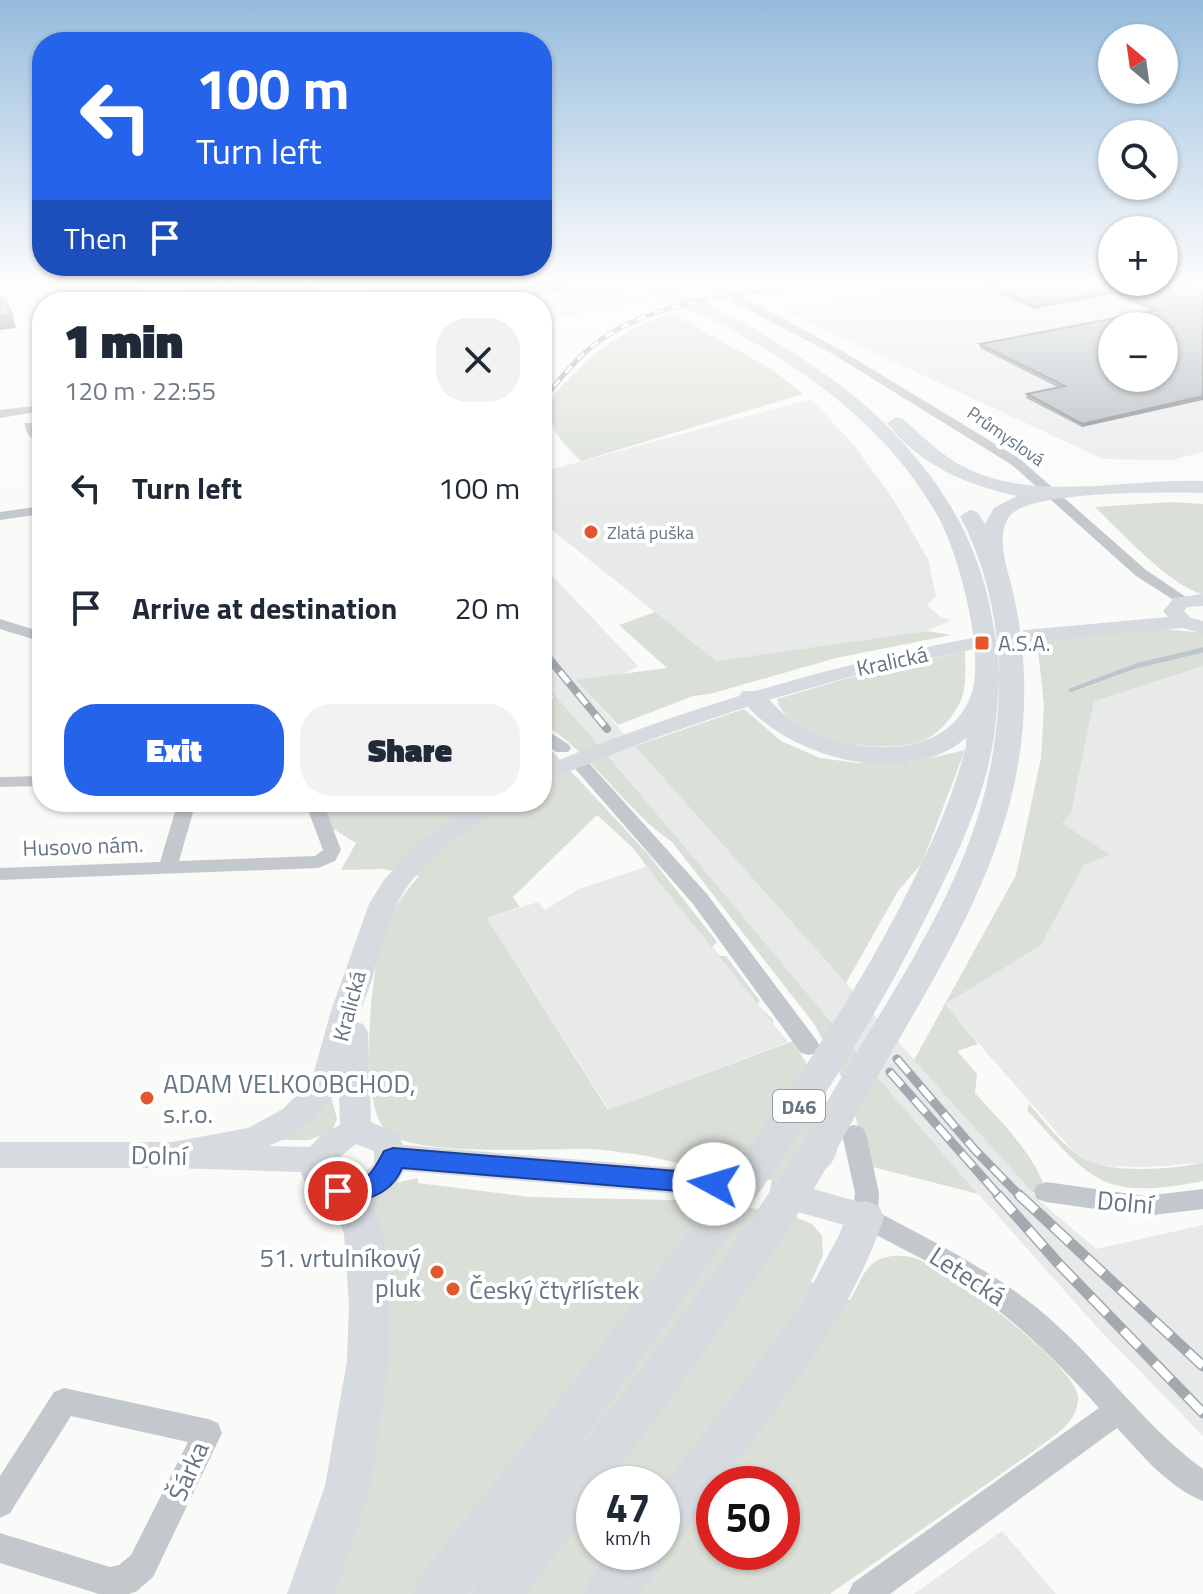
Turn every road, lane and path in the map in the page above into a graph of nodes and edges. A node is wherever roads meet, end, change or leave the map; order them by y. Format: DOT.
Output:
graph roads {
  1 [pos="792,358"];
  2 [pos="807,358"];
  3 [pos="847,358"];
  4 [pos="32,413"];
  5 [pos="0,414"];
  6 [pos="23,418"];
  7 [pos="900,426"];
  8 [pos="32,429"];
  9 [pos="1203,487"];
  10 [pos="1044,493"];
  11 [pos="32,511"];
  12 [pos="0,516"];
  13 [pos="995,573"];
  14 [pos="993,606"];
  15 [pos="1190,612"];
  16 [pos="0,624"];
  17 [pos="32,634"];
  18 [pos="1025,636"];
  19 [pos="972,644"];
  20 [pos="1000,674"];
  21 [pos="752,696"];
  22 [pos="552,740"];
  23 [pos="562,748"];
  24 [pos="583,767"];
  25 [pos="552,771"];
  26 [pos="32,781"];
  27 [pos="0,782"];
  28 [pos="184,812"];
  29 [pos="318,812"];
  30 [pos="475,812"];
  31 [pos="168,867"];
  32 [pos="0,874"];
  33 [pos="934,906"];
  34 [pos="358,982"];
  35 [pos="809,1047"];
  36 [pos="356,1132"];
  37 [pos="854,1134"];
  38 [pos="0,1155"];
  39 [pos="172,1155"];
  40 [pos="393,1157"];
  41 [pos="317,1160"];
  42 [pos="714,1184"];
  43 [pos="348,1192"];
  44 [pos="1046,1192"];
  45 [pos="1203,1199"];
  46 [pos="810,1202"];
  47 [pos="865,1217"];
  48 [pos="1120,1409"];
  49 [pos="1203,1487"];
  50 [pos="680,1502"];
  51 [pos="0,1503"];
  52 [pos="0,1548"];
  53 [pos="627,1570"];
  54 [pos="311,1594"];
  55 [pos="436,1594"];
  56 [pos="496,1594"];
  57 [pos="608,1594"];
  58 [pos="864,1594"];
  1 -- 14 [label="highway, D46"];
  2 -- 7 [label="highway, D46"];
  3 -- 15 [label="street, Průmyslová"];
  4 -- 6 [label="street"];
  5 -- 6 [label="street"];
  6 -- 8 [label="street"];
  7 -- 10 [label="highway"];
  7 -- 13 [label="highway, D46"];
  9 -- 10 [label="highway"];
  10 -- 13 [label="highway"];
  11 -- 12 [label="street"];
  13 -- 14 [label="highway, D46"];
  14 -- 20 [label="highway, D46"];
  15 -- 18 [label="main road"];
  16 -- 17 [label="street"];
  19 -- 21 [label="main road, Kralická"];
  20 -- 21 [label="highway"];
  20 -- 33 [label="highway, D46"];
  21 -- 25 [label="main road, Kralická"];
  22 -- 23 [label="street"];
  24 -- 35 [label="street"];
  26 -- 27 [label="street"];
  28 -- 31 [label="street, Husovo nám."];
  29 -- 31 [label="street, Husovo nám."];
  30 -- 34 [label="main road, Kralická"];
  31 -- 32 [label="street, Husovo nám."];
  33 -- 55 [label="highway, D46"];
  33 -- 56 [label="highway, D46"];
  34 -- 36 [label="main road"];
  34 -- 39 [label="main road, Kralická"];
  36 -- 40 [label="main road"];
  36 -- 41 [label="main road"];
  37 -- 47 [label="street"];
  38 -- 39 [label="main road, Dolní"];
  39 -- 41 [label="main road, Dolní"];
  40 -- 42 [label="main road"];
  40 -- 43 [label="main road"];
  41 -- 43 [label="main road"];
  43 -- 54 [label="highway"];
  44 -- 45 [label="street, Dolní"];
  46 -- 47 [label="main road"];
  47 -- 48 [label="street, Letecká"];
  47 -- 50 [label="highway"];
  48 -- 49 [label="street, Letecká"];
  48 -- 58 [label="street"];
  51 -- 52 [label="street, Šárka"];
  53 -- 57 [label="highway"];
}
